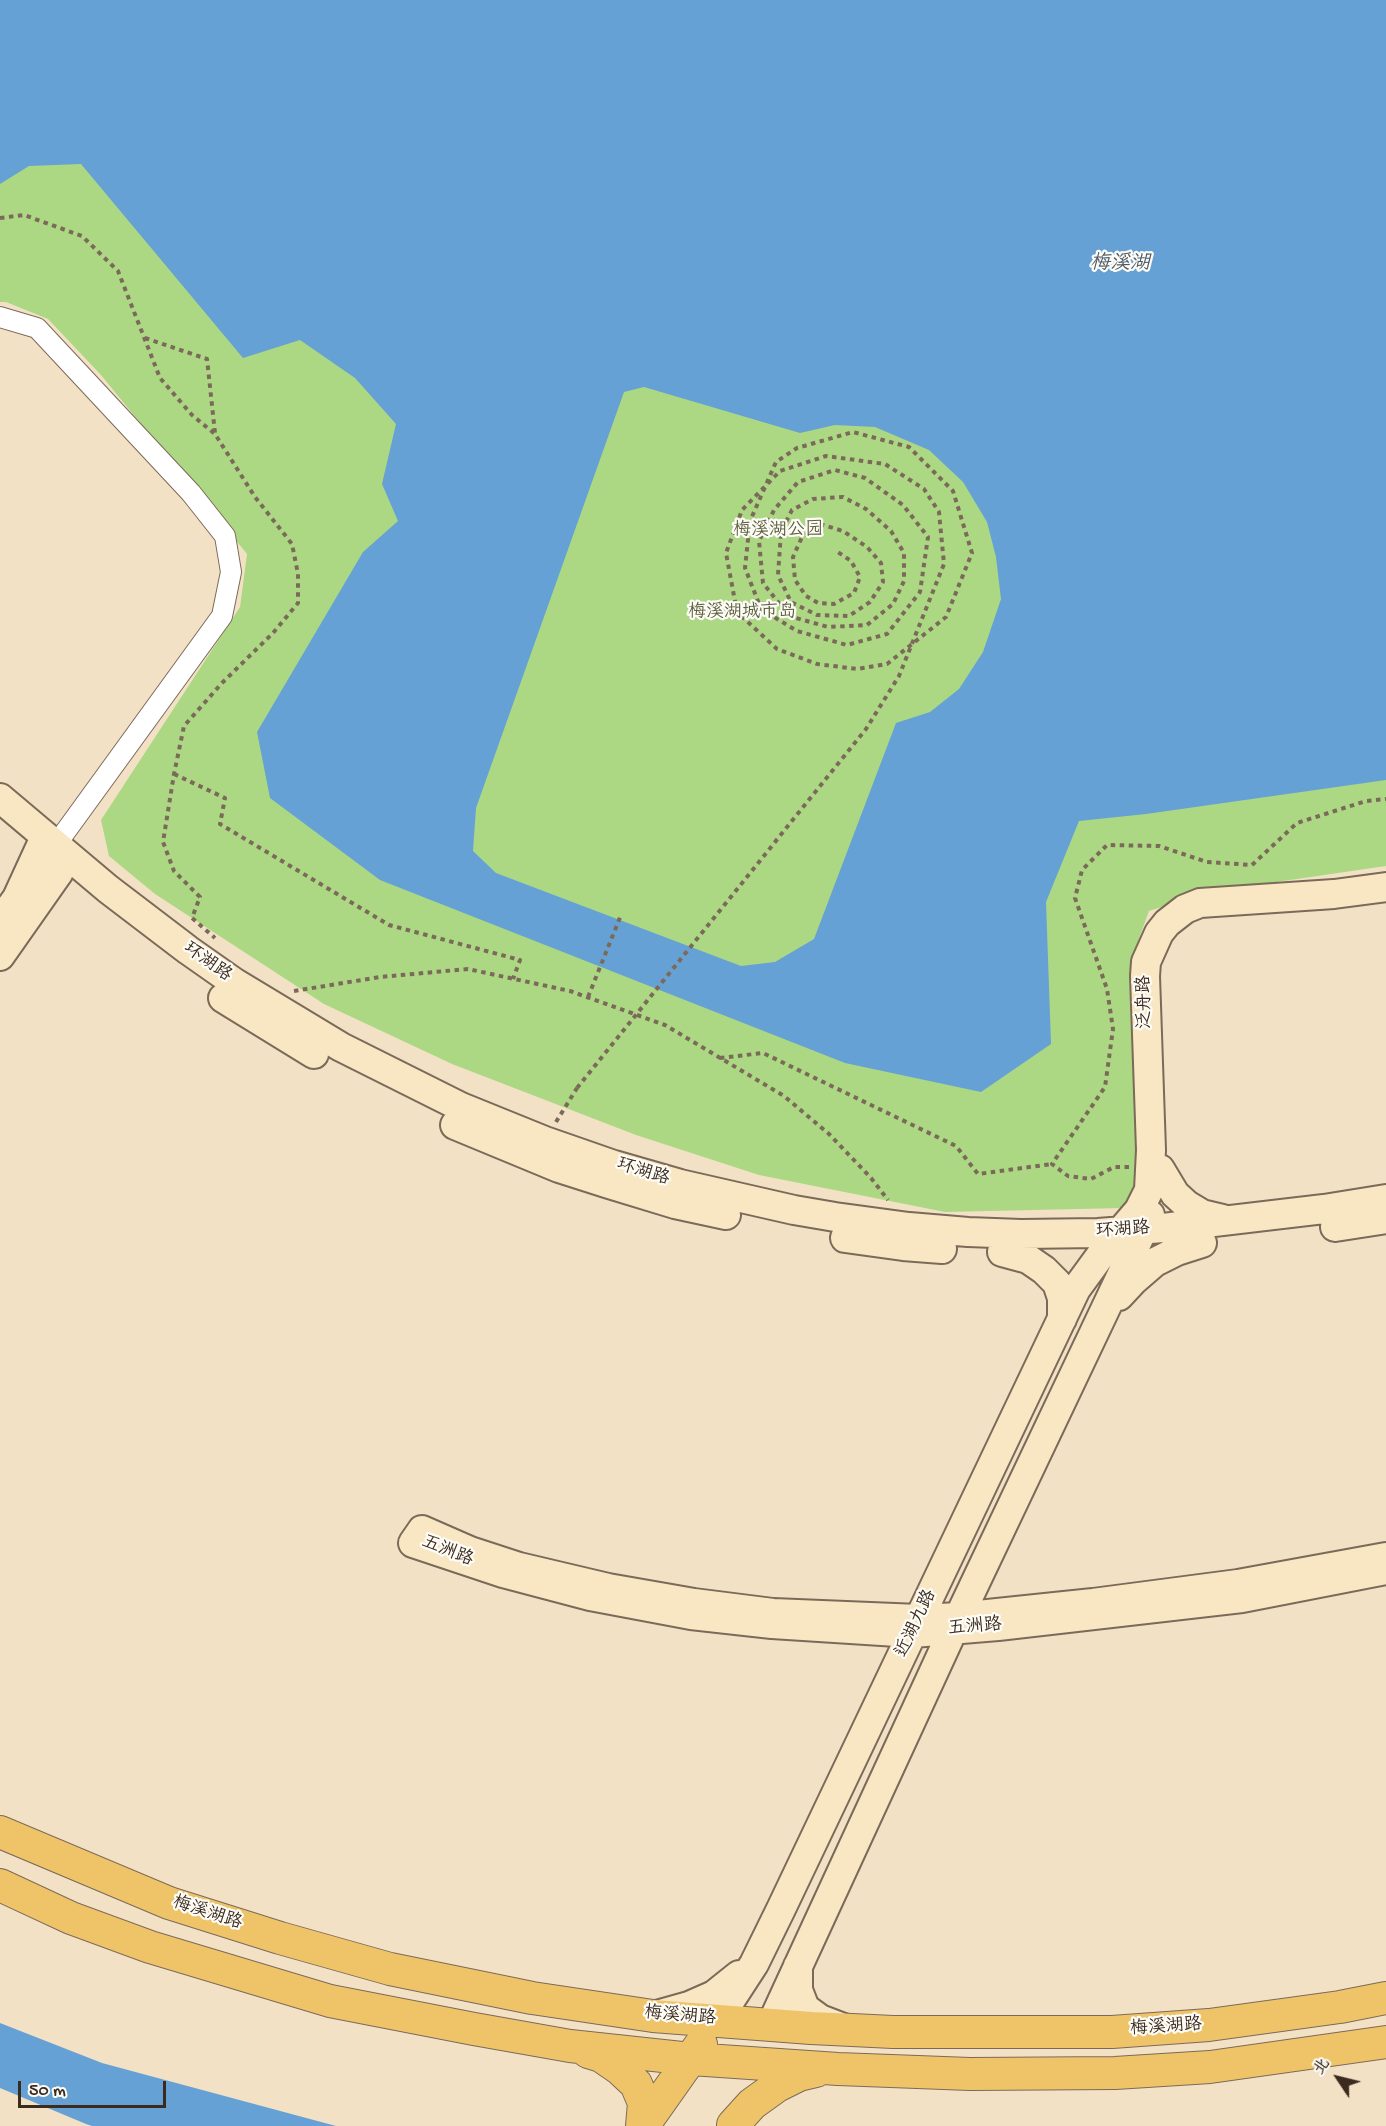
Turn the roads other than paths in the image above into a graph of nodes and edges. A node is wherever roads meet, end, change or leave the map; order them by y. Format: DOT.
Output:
graph roads {
  1 [pos="0,317"];
  2 [pos="0,798"];
  3 [pos="0,823"];
  4 [pos="49,853"];
  5 [pos="1386,887"];
  6 [pos="1386,895"];
  7 [pos="0,922"];
  8 [pos="0,956"];
  9 [pos="1155,1179"];
  10 [pos="1386,1199"];
  11 [pos="1386,1219"];
  12 [pos="1228,1221"];
  13 [pos="1120,1239"];
  14 [pos="1202,1243"];
  15 [pos="1002,1252"];
  16 [pos="1062,1319"];
  17 [pos="1095,1329"];
  18 [pos="1386,1557"];
  19 [pos="949,1558"];
  20 [pos="982,1568"];
  21 [pos="1386,1570"];
  22 [pos="871,1617"];
  23 [pos="1005,1619"];
  24 [pos="956,1624"];
  25 [pos="916,1626"];
  26 [pos="827,1627"];
  27 [pos="888,1686"];
  28 [pos="927,1686"];
  29 [pos="0,1832"];
  30 [pos="0,1885"];
  31 [pos="762,1948"];
  32 [pos="798,1966"];
  33 [pos="1386,1998"];
  34 [pos="654,2016"];
  35 [pos="717,2021"];
  36 [pos="771,2025"];
  37 [pos="848,2030"];
  38 [pos="1386,2042"];
  39 [pos="570,2046"];
  40 [pos="691,2059"];
  41 [pos="762,2063"];
  42 [pos="828,2068"];
  43 [pos="643,2126"];
  44 [pos="733,2126"];
  1 -- 4 [label="street"];
  2 -- 4 [label="main road, 环湖路"];
  3 -- 4 [label="main road, 环湖路"];
  4 -- 7 [label="main road"];
  4 -- 8 [label="main road"];
  4 -- 13 [label="main road, 环湖路"];
  4 -- 15 [label="main road, 环湖路"];
  5 -- 9 [label="main road, 泛舟路"];
  6 -- 9 [label="main road, 泛舟路"];
  9 -- 12 [label="main road"];
  9 -- 13 [label="main road, 泛舟路"];
  10 -- 12 [label="main road, 环湖路"];
  11 -- 14 [label="main road, 环湖路"];
  12 -- 13 [label="main road, 环湖路"];
  13 -- 14 [label="main road, 环湖路"];
  13 -- 15 [label="main road, 环湖路"];
  13 -- 16 [label="main road, 近湖九路"];
  13 -- 17 [label="main road, 近湖九路"];
  14 -- 17 [label="main road"];
  15 -- 16 [label="main road"];
  16 -- 19 [label="main road, 近湖九路"];
  17 -- 20 [label="main road, 近湖九路"];
  18 -- 23 [label="main road, 五洲路"];
  19 -- 22 [label="main road"];
  19 -- 25 [label="main road, 近湖九路"];
  20 -- 23 [label="main road"];
  20 -- 24 [label="main road, 近湖九路"];
  21 -- 23 [label="main road, 五洲路"];
  22 -- 25 [label="main road, 五洲路"];
  22 -- 26 [label="main road, 五洲路"];
  23 -- 24 [label="main road, 五洲路"];
  23 -- 28 [label="main road"];
  24 -- 25 [label="main road, 五洲路"];
  24 -- 28 [label="main road, 近湖九路"];
  25 -- 26 [label="main road, 五洲路"];
  25 -- 27 [label="main road, 近湖九路"];
  26 -- 27 [label="main road"];
  27 -- 31 [label="main road, 近湖九路"];
  28 -- 32 [label="main road, 近湖九路"];
  29 -- 34 [label="main road, 梅溪湖路"];
  30 -- 39 [label="main road"];
  31 -- 34 [label="main road"];
  31 -- 35 [label="main road, 近湖九路"];
  32 -- 36 [label="main road, 近湖九路"];
  32 -- 37 [label="main road"];
  33 -- 37 [label="main road, 梅溪湖路"];
  34 -- 35 [label="main road, 梅溪湖路"];
  35 -- 36 [label="main road, 梅溪湖路"];
  35 -- 40 [label="main road"];
  36 -- 37 [label="main road, 梅溪湖路"];
  36 -- 41 [label="main road"];
  38 -- 42 [label="main road"];
  39 -- 40 [label="main road"];
  39 -- 43 [label="main road"];
  40 -- 41 [label="main road"];
  40 -- 43 [label="main road"];
  41 -- 42 [label="main road"];
  41 -- 44 [label="main road"];
  42 -- 44 [label="main road"];
}
